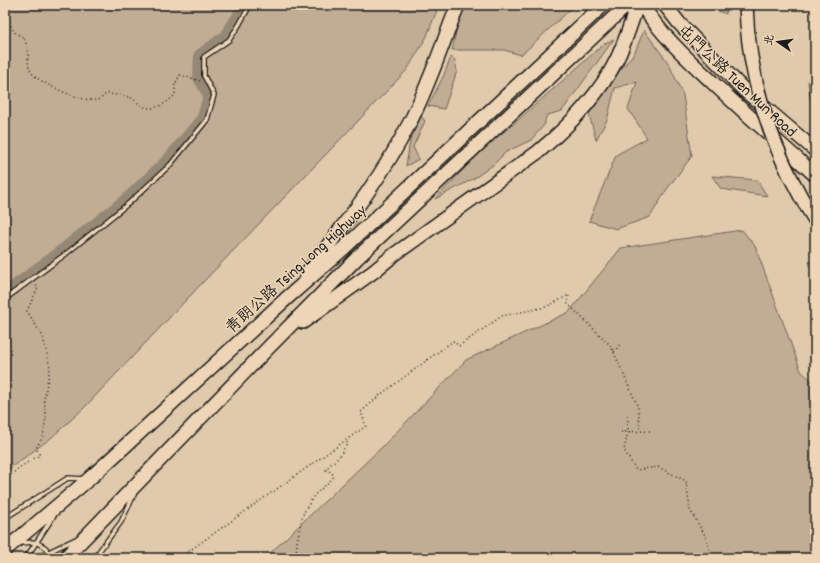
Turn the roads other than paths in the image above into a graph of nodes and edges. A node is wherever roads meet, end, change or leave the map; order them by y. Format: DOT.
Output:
graph roads {
  1 [pos="250,5"];
  2 [pos="458,5"];
  3 [pos="603,5"];
  4 [pos="627,5"];
  5 [pos="637,5"];
  6 [pos="642,5"];
  7 [pos="665,5"];
  8 [pos="746,5"];
  9 [pos="815,150"];
  10 [pos="815,175"];
  11 [pos="815,220"];
  12 [pos="287,298"];
  13 [pos="5,299"];
  14 [pos="269,347"];
  15 [pos="89,479"];
  16 [pos="140,481"];
  17 [pos="64,501"];
  18 [pos="5,518"];
  19 [pos="88,534"];
  20 [pos="36,542"];
  21 [pos="9,547"];
  22 [pos="47,553"];
  23 [pos="26,558"];
  24 [pos="36,558"];
  25 [pos="65,558"];
  26 [pos="94,558"];
  1 -- 13 [label="lane"];
  2 -- 12 [label="highway"];
  3 -- 12 [label="highway, 青朗公路 Tsing Long Highway"];
  4 -- 14 [label="highway, 青朗公路 Tsing Long Highway"];
  5 -- 14 [label="highway"];
  6 -- 10 [label="highway, 屯門公路 Tuen Mun Road"];
  7 -- 9 [label="highway, 屯門公路 Tuen Mun Road"];
  8 -- 11 [label="highway, bridge"];
  12 -- 15 [label="highway, 青朗公路 Tsing Long Highway"];
  14 -- 16 [label="highway, 青朗公路 Tsing Long Highway"];
  15 -- 17 [label="highway, 青朗公路 Tsing Long Highway"];
  15 -- 18 [label="lane"];
  16 -- 19 [label="highway, 青朗公路 Tsing Long Highway"];
  16 -- 26 [label="lane"];
  17 -- 20 [label="lane"];
  17 -- 21 [label="highway, 青朗公路 Tsing Long Highway"];
  19 -- 22 [label="lane"];
  19 -- 25 [label="highway, 青朗公路 Tsing Long Highway"];
  20 -- 21 [label="lane"];
  20 -- 22 [label="lane"];
  20 -- 23 [label="lane"];
  22 -- 24 [label="lane"];
}
